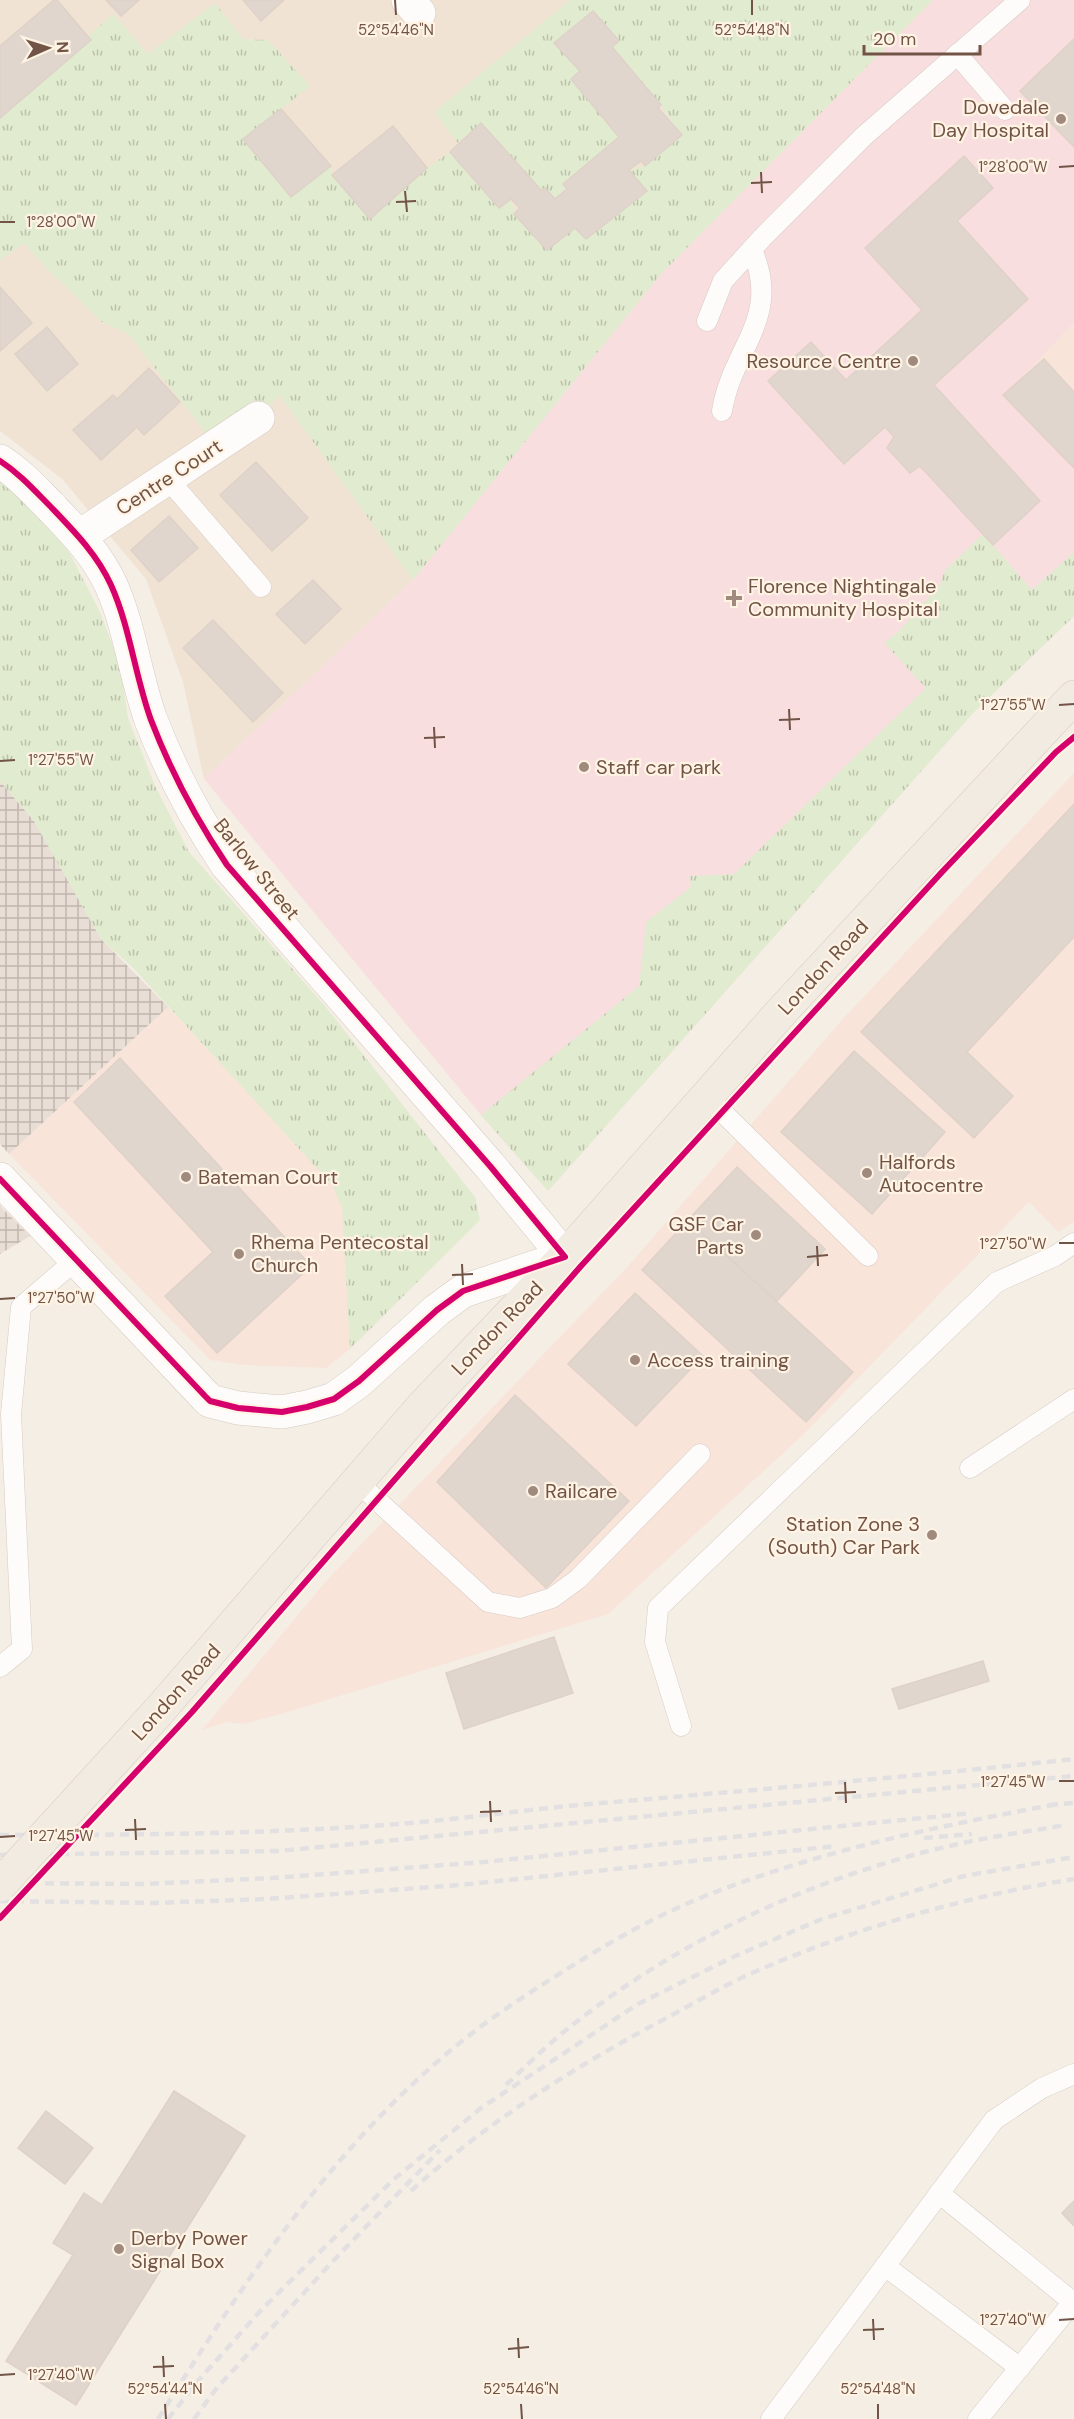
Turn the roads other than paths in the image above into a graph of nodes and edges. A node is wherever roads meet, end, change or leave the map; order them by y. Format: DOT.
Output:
graph roads {
  1 [pos="1020,0"];
  2 [pos="957,54"];
  3 [pos="1005,110"];
  4 [pos="752,250"];
  5 [pos="707,321"];
  6 [pos="722,411"];
  7 [pos="258,418"];
  8 [pos="0,461"];
  9 [pos="167,478"];
  10 [pos="80,536"];
  11 [pos="261,587"];
  12 [pos="1074,697"];
  13 [pos="706,1096"];
  14 [pos="0,1179"];
  15 [pos="1074,1244"];
  16 [pos="868,1256"];
  17 [pos="565,1257"];
  18 [pos="77,1259"];
  19 [pos="1074,1399"];
  20 [pos="700,1454"];
  21 [pos="970,1468"];
  22 [pos="356,1481"];
  23 [pos="0,1667"];
  24 [pos="681,1726"];
  25 [pos="0,1885"];
  26 [pos="1074,2074"];
  27 [pos="939,2193"];
  28 [pos="885,2266"];
  29 [pos="1074,2303"];
  30 [pos="1020,2368"];
  31 [pos="771,2419"];
  32 [pos="978,2419"];
  1 -- 2 [label="lane"];
  2 -- 3 [label="lane"];
  2 -- 4 [label="lane"];
  4 -- 5 [label="lane"];
  4 -- 6 [label="lane"];
  7 -- 9 [label="street, Centre Court"];
  8 -- 10 [label="street, Barlow Street"];
  9 -- 10 [label="street, Centre Court"];
  9 -- 11 [label="lane"];
  10 -- 17 [label="street, Barlow Street"];
  12 -- 13 [label="main road, London Road"];
  13 -- 16 [label="lane"];
  13 -- 17 [label="main road, London Road"];
  14 -- 18 [label="street"];
  15 -- 24 [label="lane"];
  17 -- 18 [label="street"];
  17 -- 22 [label="main road, London Road"];
  18 -- 23 [label="lane"];
  19 -- 21 [label="lane"];
  20 -- 22 [label="lane"];
  22 -- 25 [label="main road, London Road, bridge"];
  26 -- 27 [label="lane"];
  27 -- 28 [label="lane"];
  27 -- 29 [label="lane"];
  28 -- 30 [label="lane"];
  28 -- 31 [label="lane"];
  29 -- 30 [label="lane"];
  30 -- 32 [label="lane"];
}
